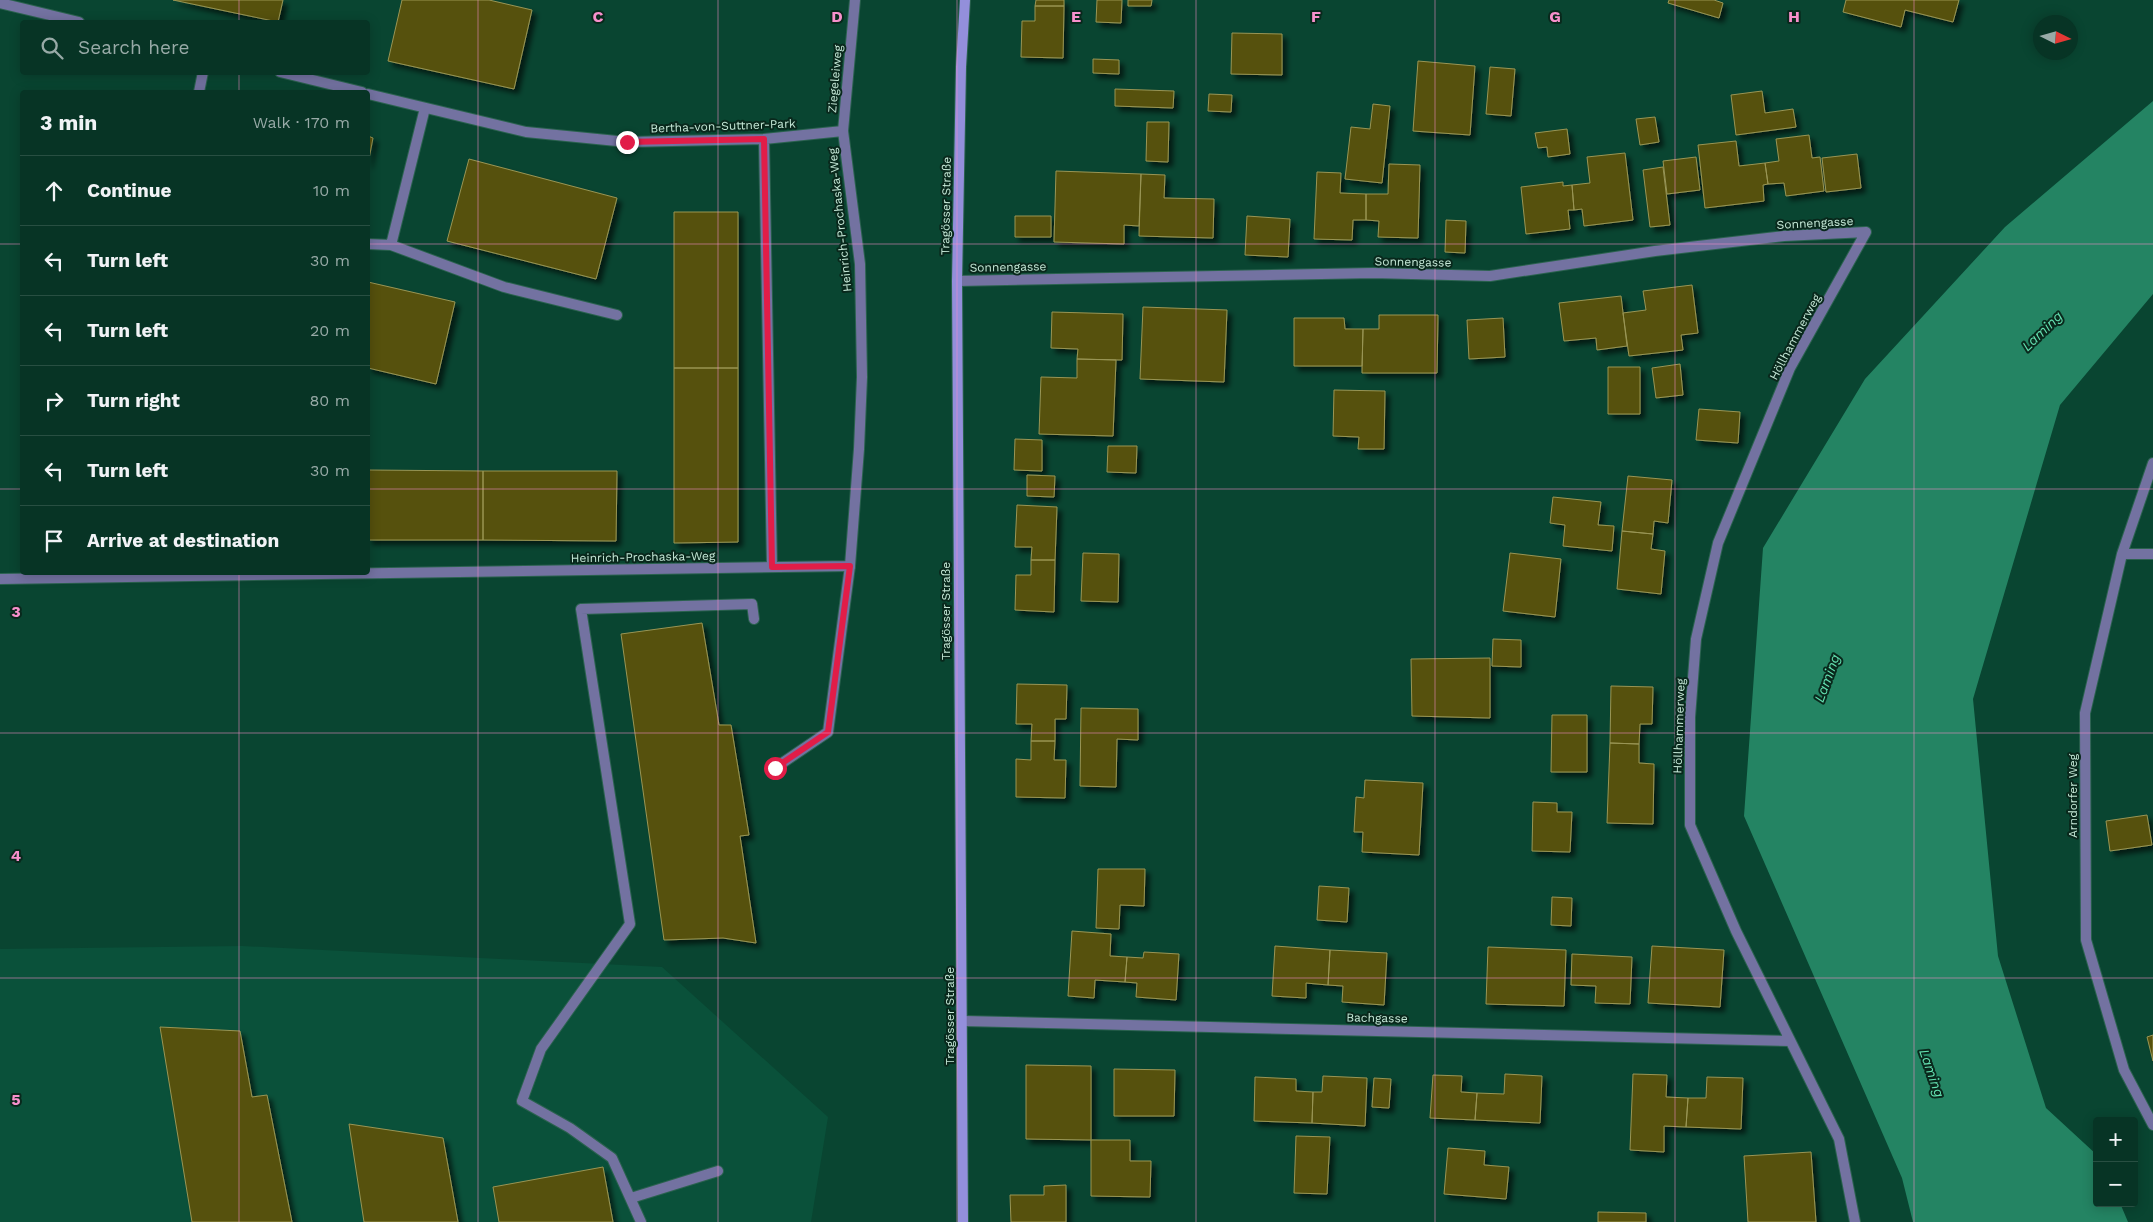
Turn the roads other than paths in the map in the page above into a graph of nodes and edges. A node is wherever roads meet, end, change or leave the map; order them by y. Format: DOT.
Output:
graph roads {
  1 [pos="855,0"];
  2 [pos="965,0"];
  3 [pos="0,3"];
  4 [pos="71,20"];
  5 [pos="202,75"];
  6 [pos="292,75"];
  7 [pos="199,90"];
  8 [pos="354,90"];
  9 [pos="370,94"];
  10 [pos="425,108"];
  11 [pos="843,130"];
  12 [pos="764,139"];
  13 [pos="1866,232"];
  14 [pos="370,244"];
  15 [pos="390,245"];
  16 [pos="957,281"];
  17 [pos="617,315"];
  18 [pos="2153,463"];
  19 [pos="2122,554"];
  20 [pos="2153,554"];
  21 [pos="850,566"];
  22 [pos="772,567"];
  23 [pos="370,573"];
  24 [pos="257,575"];
  25 [pos="0,579"];
  26 [pos="754,619"];
  27 [pos="775,768"];
  28 [pos="962,1021"];
  29 [pos="1790,1041"];
  30 [pos="2153,1125"];
  31 [pos="718,1171"];
  32 [pos="630,1198"];
  33 [pos="641,1222"];
  34 [pos="963,1222"];
  35 [pos="1855,1222"];
  1 -- 11 [label="street, Ziegeleiweg"];
  2 -- 16 [label="main road, Tragösser Straße"];
  3 -- 4 [label="street"];
  5 -- 7 [label="street"];
  6 -- 8 [label="street"];
  9 -- 10 [label="street, Bertha-von-Suttner-Park"];
  10 -- 12 [label="street, Bertha-von-Suttner-Park"];
  10 -- 15 [label="street"];
  11 -- 12 [label="street, Bertha-von-Suttner-Park"];
  11 -- 21 [label="street, Heinrich-Prochaska-Weg"];
  12 -- 22 [label="street"];
  13 -- 16 [label="street, Sonnengasse"];
  13 -- 29 [label="street, Höllhammerweg"];
  14 -- 15 [label="street"];
  15 -- 17 [label="street"];
  16 -- 28 [label="main road, Tragösser Straße"];
  18 -- 19 [label="street, Arndorfer Weg"];
  19 -- 20 [label="street"];
  19 -- 30 [label="street, Arndorfer Weg"];
  21 -- 22 [label="street, Heinrich-Prochaska-Weg"];
  21 -- 27 [label="street"];
  22 -- 23 [label="street, Heinrich-Prochaska-Weg"];
  24 -- 25 [label="street, Heinrich-Prochaska-Weg"];
  26 -- 32 [label="street"];
  28 -- 29 [label="street, Bachgasse"];
  28 -- 34 [label="main road, Tragösser Straße"];
  29 -- 35 [label="street, Höllhammerweg"];
  31 -- 32 [label="street"];
  32 -- 33 [label="street"];
}
